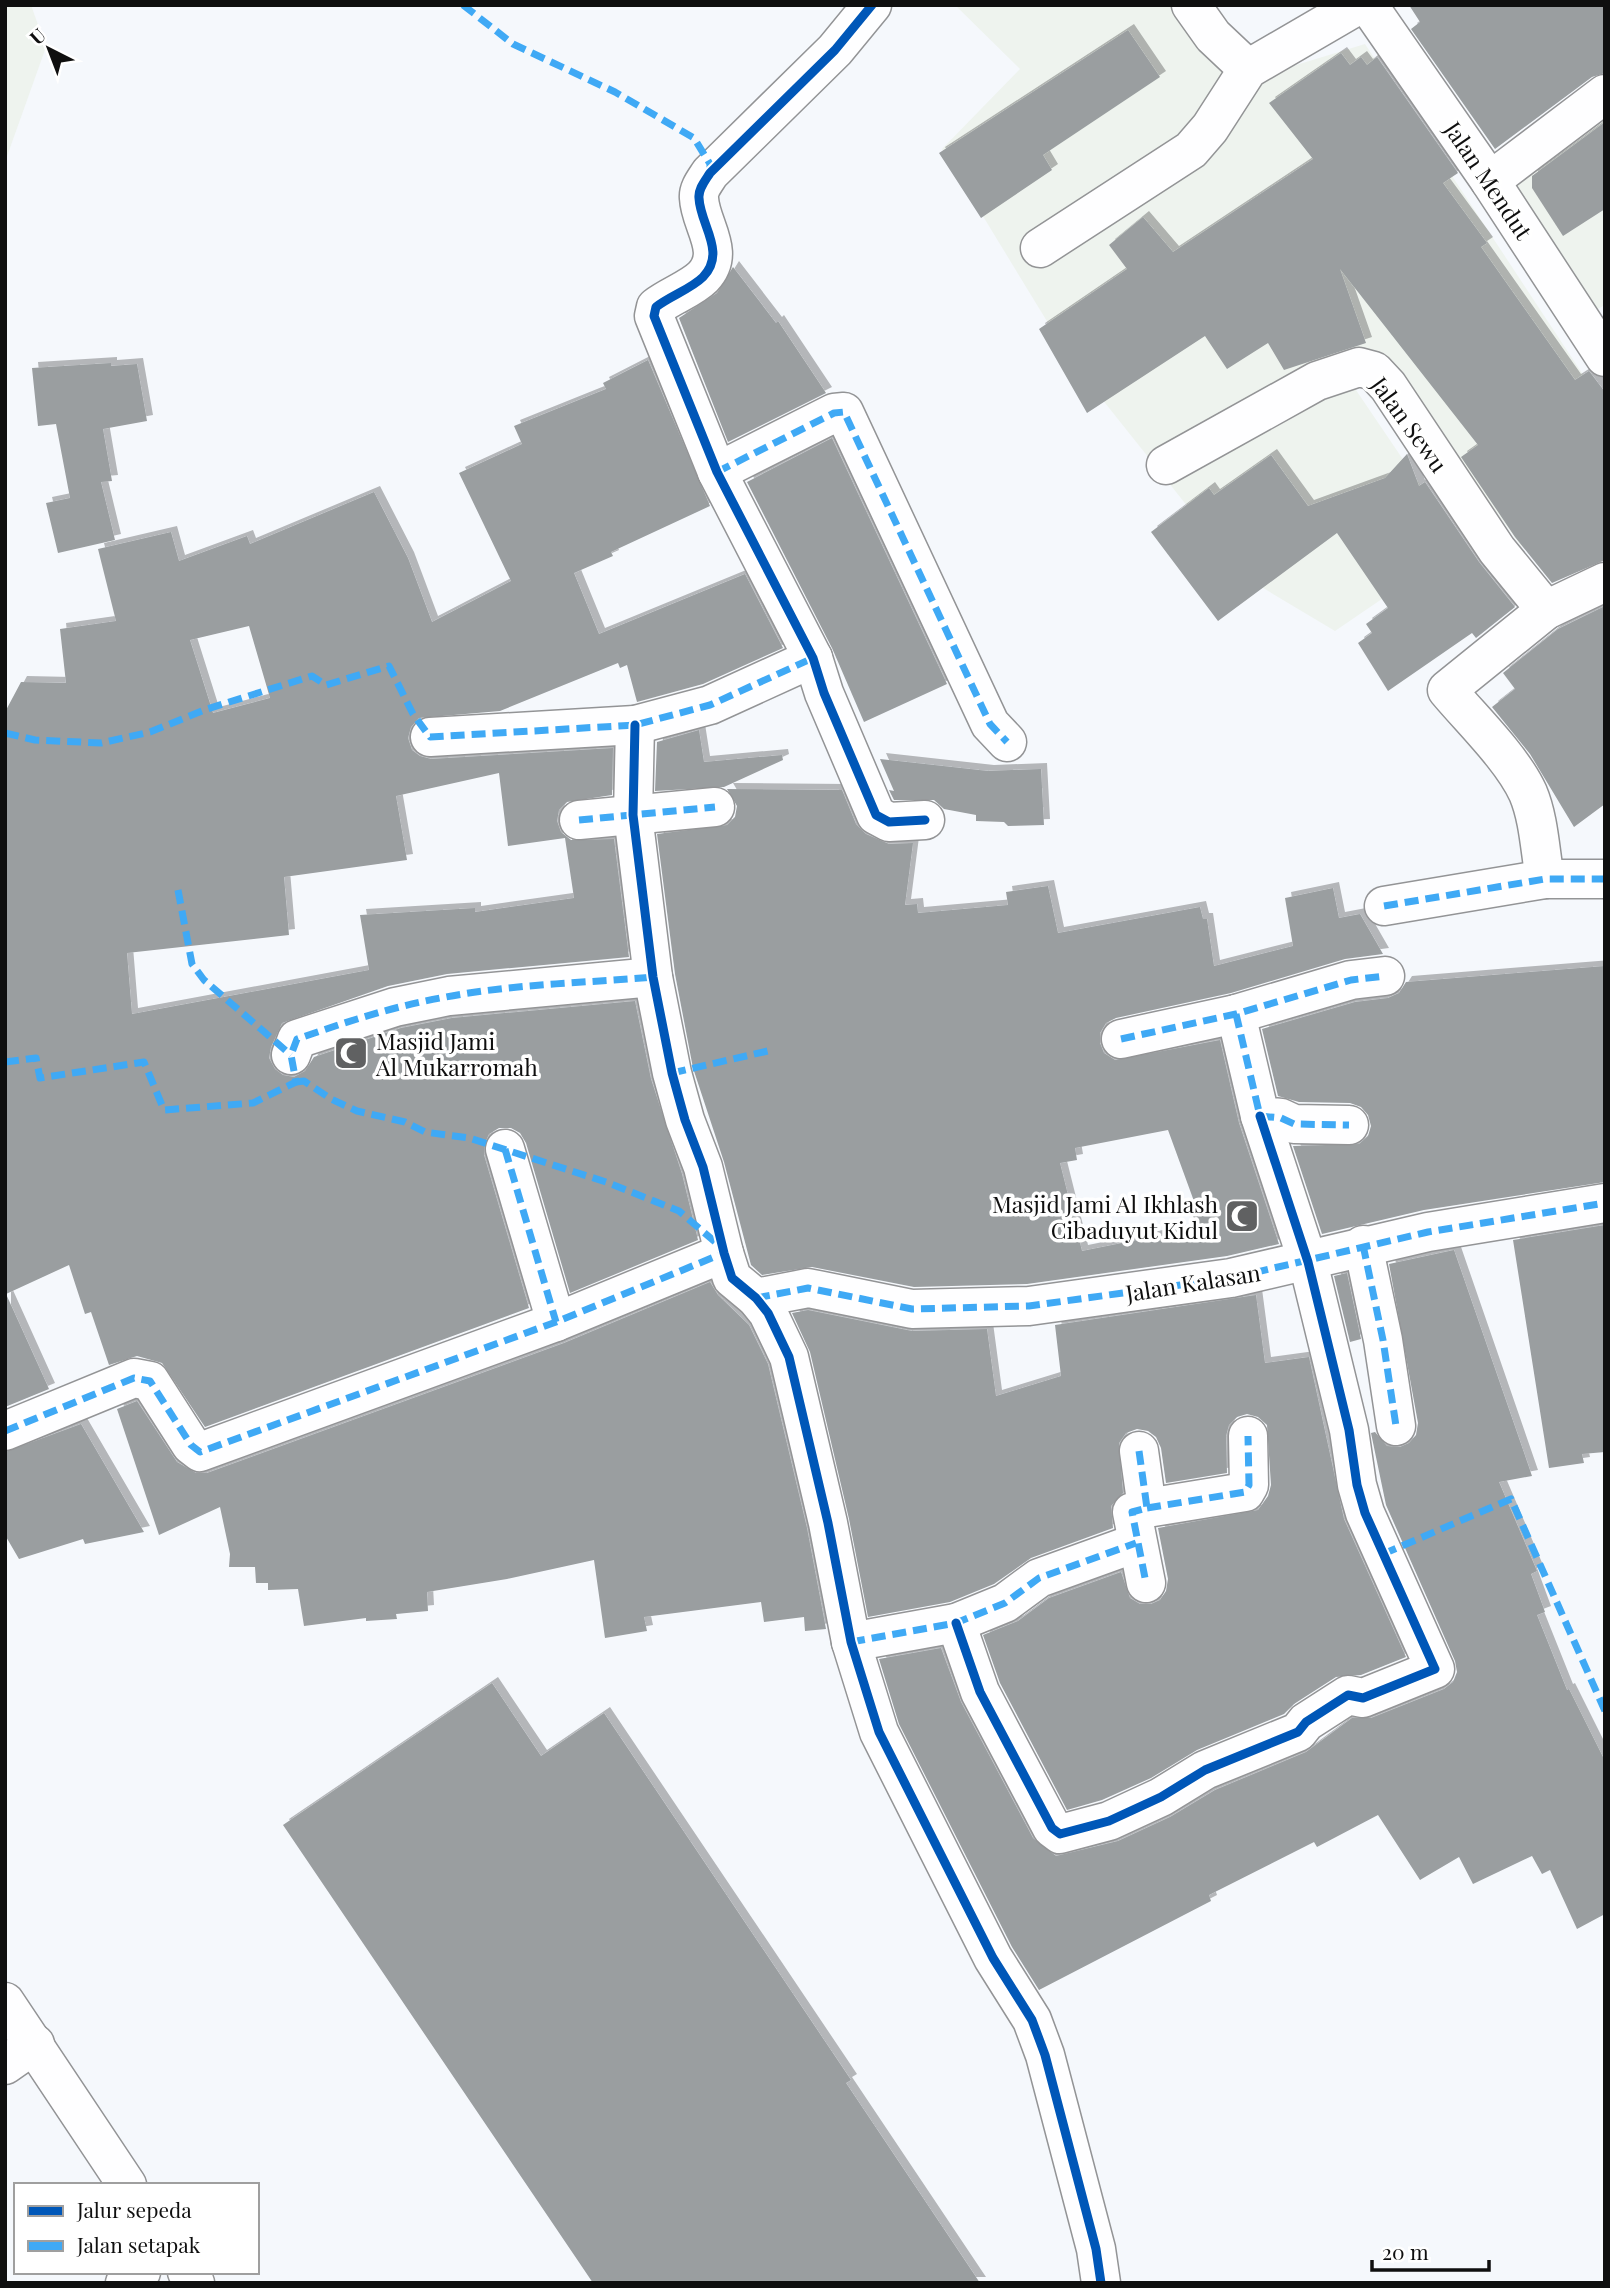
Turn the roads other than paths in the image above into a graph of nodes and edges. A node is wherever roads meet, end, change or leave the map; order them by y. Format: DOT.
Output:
graph roads {
  1 [pos="872,5"];
  2 [pos="1191,5"];
  3 [pos="1359,5"];
  4 [pos="1368,5"];
  5 [pos="1248,69"];
  6 [pos="1605,94"];
  7 [pos="1490,181"];
  8 [pos="1041,248"];
  9 [pos="1599,335"];
  10 [pos="1166,465"];
  11 [pos="717,472"];
  12 [pos="1605,582"];
  13 [pos="1545,610"];
  14 [pos="813,658"];
  15 [pos="635,725"];
  16 [pos="430,737"];
  17 [pos="1007,742"];
  18 [pos="715,807"];
  19 [pos="634,816"];
  20 [pos="579,820"];
  21 [pos="925,820"];
  22 [pos="1545,879"];
  23 [pos="1605,879"];
  24 [pos="1384,905"];
  25 [pos="653,976"];
  26 [pos="1385,976"];
  27 [pos="1236,1014"];
  28 [pos="1121,1039"];
  29 [pos="291,1055"];
  30 [pos="1259,1116"];
  31 [pos="1349,1125"];
  32 [pos="505,1149"];
  33 [pos="1605,1203"];
  34 [pos="1363,1245"];
  35 [pos="724,1253"];
  36 [pos="1308,1262"];
  37 [pos="766,1294"];
  38 [pos="556,1322"];
  39 [pos="1396,1426"];
  40 [pos="5,1431"];
  41 [pos="1248,1436"];
  42 [pos="1139,1451"];
  43 [pos="1142,1526"];
  44 [pos="1146,1583"];
  45 [pos="956,1623"];
  46 [pos="851,1642"];
  47 [pos="5,2002"];
  48 [pos="20,2055"];
  49 [pos="125,2183"];
  50 [pos="1101,2283"];
  1 -- 11 [label="street"];
  2 -- 5 [label="street"];
  3 -- 5 [label="street"];
  4 -- 7 [label="street, Jalan Mendut"];
  5 -- 8 [label="street"];
  6 -- 7 [label="street"];
  7 -- 9 [label="street, Jalan Mendut"];
  10 -- 13 [label="street, Jalan Sewu"];
  11 -- 14 [label="street"];
  11 -- 17 [label="street"];
  12 -- 13 [label="street"];
  13 -- 22 [label="street"];
  14 -- 15 [label="street"];
  14 -- 21 [label="street"];
  15 -- 16 [label="street"];
  15 -- 19 [label="street"];
  18 -- 19 [label="street"];
  19 -- 20 [label="street"];
  19 -- 25 [label="street"];
  22 -- 23 [label="street"];
  22 -- 24 [label="street"];
  25 -- 29 [label="street"];
  25 -- 35 [label="street"];
  26 -- 27 [label="street"];
  27 -- 28 [label="street"];
  27 -- 30 [label="street"];
  30 -- 31 [label="street"];
  30 -- 36 [label="street"];
  32 -- 38 [label="street"];
  33 -- 34 [label="street, Jalan Kalasan"];
  34 -- 36 [label="street, Jalan Kalasan"];
  34 -- 39 [label="street"];
  35 -- 37 [label="street"];
  35 -- 38 [label="street"];
  36 -- 37 [label="street, Jalan Kalasan"];
  36 -- 45 [label="street"];
  37 -- 46 [label="street"];
  38 -- 40 [label="street"];
  41 -- 43 [label="street"];
  42 -- 43 [label="street"];
  43 -- 44 [label="street"];
  43 -- 45 [label="street"];
  45 -- 46 [label="street"];
  46 -- 50 [label="street"];
  47 -- 48 [label="street"];
  48 -- 49 [label="street"];
}
